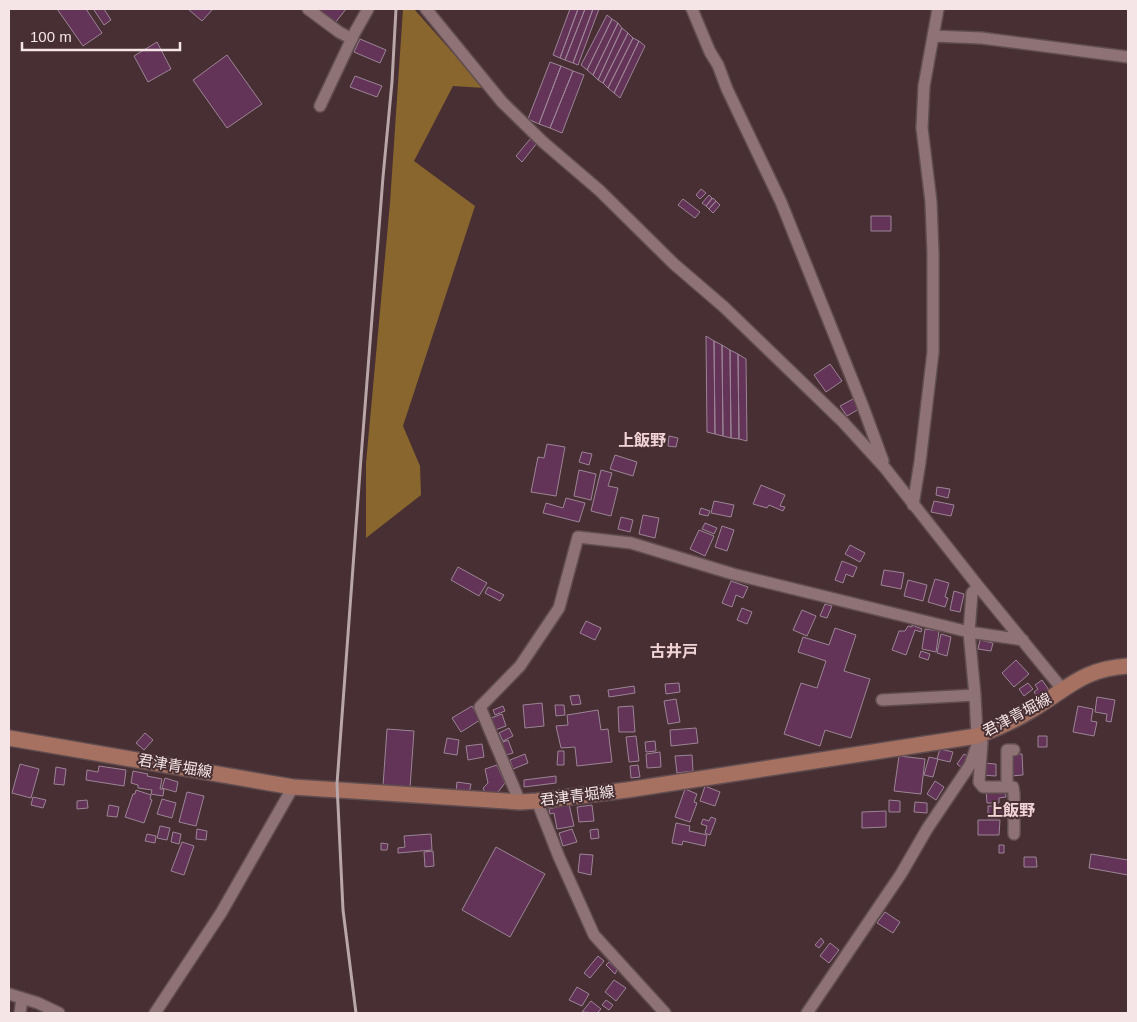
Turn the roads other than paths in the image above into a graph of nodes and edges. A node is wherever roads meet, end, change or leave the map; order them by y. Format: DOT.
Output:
graph roads {
  1 [pos="308,9"];
  2 [pos="368,9"];
  3 [pos="426,9"];
  4 [pos="692,9"];
  5 [pos="938,9"];
  6 [pos="933,36"];
  7 [pos="352,39"];
  8 [pos="1128,57"];
  9 [pos="320,106"];
  10 [pos="885,468"];
  11 [pos="913,505"];
  12 [pos="978,586"];
  13 [pos="969,632"];
  14 [pos="1023,640"];
  15 [pos="1128,666"];
  16 [pos="1062,690"];
  17 [pos="975,695"];
  18 [pos="882,700"];
  19 [pos="980,735"];
  20 [pos="9,738"];
  21 [pos="1014,750"];
  22 [pos="293,787"];
  23 [pos="1010,787"];
  24 [pos="538,801"];
  25 [pos="520,802"];
  26 [pos="1014,834"];
  27 [pos="9,994"];
  28 [pos="22,998"];
  29 [pos="20,1013"];
  30 [pos="59,1013"];
  31 [pos="154,1013"];
  32 [pos="665,1013"];
  33 [pos="807,1013"];
  1 -- 7 [label="street"];
  2 -- 7 [label="street"];
  3 -- 10 [label="street"];
  4 -- 10 [label="street"];
  5 -- 6 [label="street"];
  6 -- 8 [label="street"];
  6 -- 11 [label="street"];
  7 -- 9 [label="street"];
  10 -- 11 [label="street"];
  11 -- 12 [label="street"];
  12 -- 13 [label="street"];
  12 -- 14 [label="street"];
  13 -- 14 [label="street"];
  13 -- 17 [label="street"];
  13 -- 25 [label="street"];
  14 -- 16 [label="street"];
  15 -- 16 [label="main road, 君津青堀線"];
  16 -- 19 [label="main road, 君津青堀線"];
  17 -- 18 [label="street"];
  17 -- 19 [label="street"];
  19 -- 23 [label="street"];
  19 -- 24 [label="main road, 君津青堀線"];
  19 -- 33 [label="street"];
  20 -- 22 [label="main road, 君津青堀線"];
  21 -- 23 [label="street"];
  22 -- 25 [label="main road, 君津青堀線"];
  22 -- 31 [label="street"];
  23 -- 26 [label="street"];
  24 -- 25 [label="main road, 君津青堀線"];
  24 -- 32 [label="street"];
  27 -- 28 [label="street"];
  28 -- 29 [label="street"];
  28 -- 30 [label="street"];
}
